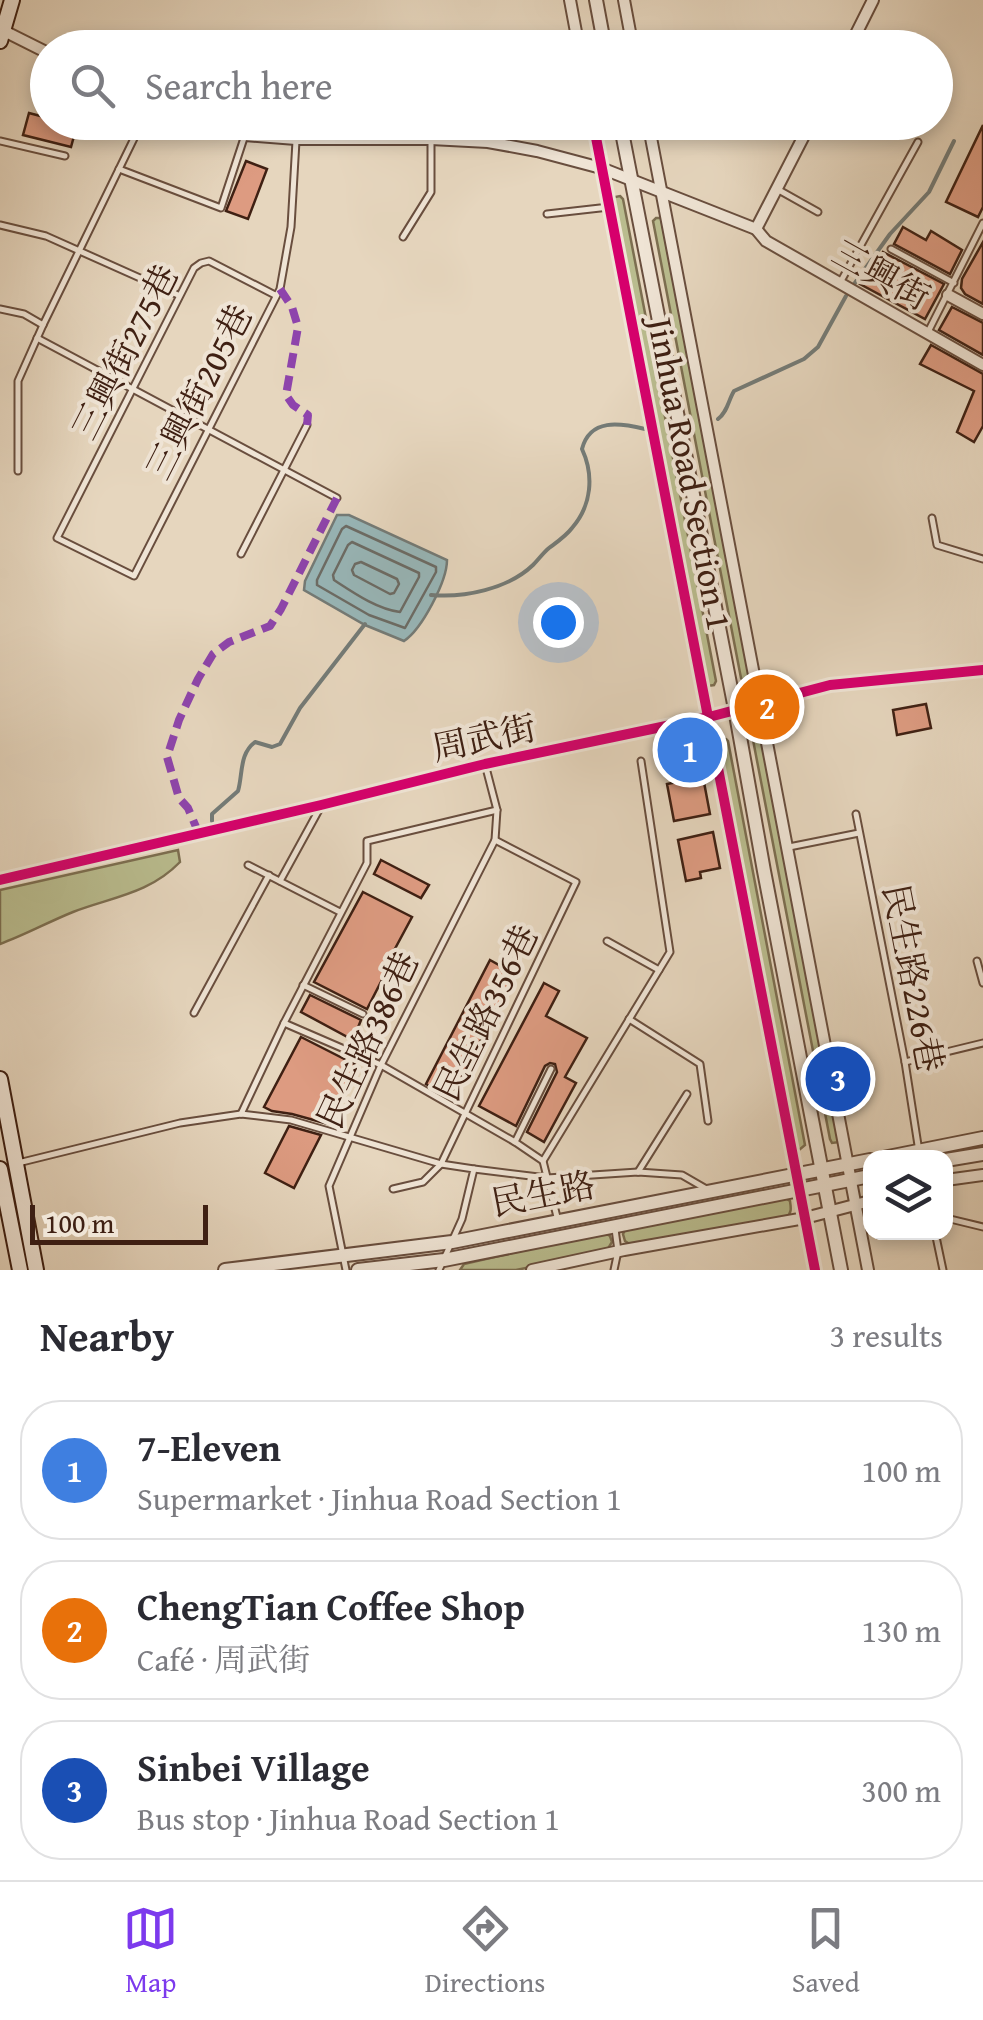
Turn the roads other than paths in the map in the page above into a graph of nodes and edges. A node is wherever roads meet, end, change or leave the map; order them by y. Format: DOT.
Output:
graph roads {
  1 [pos="12,0"];
  2 [pos="570,0"];
  3 [pos="596,0"];
  4 [pos="624,0"];
  5 [pos="873,0"];
  6 [pos="576,30"];
  7 [pos="602,30"];
  8 [pos="630,30"];
  9 [pos="858,30"];
  10 [pos="1,34"];
  11 [pos="30,45"];
  12 [pos="133,140"];
  13 [pos="243,140"];
  14 [pos="296,140"];
  15 [pos="431,140"];
  16 [pos="450,140"];
  17 [pos="596,140"];
  18 [pos="624,140"];
  19 [pos="652,140"];
  20 [pos="802,140"];
  21 [pos="0,141"];
  22 [pos="918,142"];
  23 [pos="65,156"];
  24 [pos="601,168"];
  25 [pos="119,169"];
  26 [pos="632,181"];
  27 [pos="778,189"];
  28 [pos="662,192"];
  29 [pos="609,208"];
  30 [pos="818,212"];
  31 [pos="547,214"];
  32 [pos="983,223"];
  33 [pos="0,225"];
  34 [pos="756,229"];
  35 [pos="403,237"];
  36 [pos="891,249"];
  37 [pos="78,251"];
  38 [pos="954,283"];
  39 [pos="840,284"];
  40 [pos="948,294"];
  41 [pos="275,295"];
  42 [pos="179,296"];
  43 [pos="0,309"];
  44 [pos="983,314"];
  45 [pos="43,324"];
  46 [pos="928,333"];
  47 [pos="38,338"];
  48 [pos="983,365"];
  49 [pos="133,391"];
  50 [pos="307,425"];
  51 [pos="207,430"];
  52 [pos="18,471"];
  53 [pos="284,471"];
  54 [pos="337,498"];
  55 [pos="932,518"];
  56 [pos="56,538"];
  57 [pos="240,554"];
  58 [pos="983,559"];
  59 [pos="983,670"];
  60 [pos="761,703"];
  61 [pos="735,709"];
  62 [pos="709,717"];
  63 [pos="641,761"];
  64 [pos="485,764"];
  65 [pos="321,805"];
  66 [pos="497,810"];
  67 [pos="856,814"];
  68 [pos="860,833"];
  69 [pos="494,840"];
  70 [pos="788,847"];
  71 [pos="248,866"];
  72 [pos="269,876"];
  73 [pos="0,880"];
  74 [pos="280,880"];
  75 [pos="340,912"];
  76 [pos="607,941"];
  77 [pos="977,961"];
  78 [pos="659,970"];
  79 [pos="983,983"];
  80 [pos="303,985"];
  81 [pos="194,1014"];
  82 [pos="363,1014"];
  83 [pos="629,1019"];
  84 [pos="284,1023"];
  85 [pos="983,1043"];
  86 [pos="905,1062"];
  87 [pos="381,1065"];
  88 [pos="550,1069"];
  89 [pos="0,1079"];
  90 [pos="687,1094"];
  91 [pos="241,1114"];
  92 [pos="465,1114"];
  93 [pos="708,1121"];
  94 [pos="349,1137"];
  95 [pos="983,1138"];
  96 [pos="515,1142"];
  97 [pos="918,1150"];
  98 [pos="935,1150"];
  99 [pos="983,1154"];
  100 [pos="953,1159"];
  101 [pos="543,1161"];
  102 [pos="863,1161"];
  103 [pos="16,1164"];
  104 [pos="440,1164"];
  105 [pos="848,1164"];
  106 [pos="0,1169"];
  107 [pos="474,1169"];
  108 [pos="638,1172"];
  109 [pos="983,1175"];
  110 [pos="863,1177"];
  111 [pos="548,1178"];
  112 [pos="822,1178"];
  113 [pos="953,1179"];
  114 [pos="850,1180"];
  115 [pos="798,1183"];
  116 [pos="394,1189"];
  117 [pos="711,1191"];
  118 [pos="863,1204"];
  119 [pos="856,1206"];
  120 [pos="830,1212"];
  121 [pos="613,1218"];
  122 [pos="805,1218"];
  123 [pos="953,1220"];
  124 [pos="558,1221"];
  125 [pos="983,1227"];
  126 [pos="938,1240"];
  127 [pos="452,1242"];
  128 [pos="618,1251"];
  129 [pos="345,1263"];
  130 [pos="442,1265"];
  131 [pos="20,1270"];
  132 [pos="36,1270"];
  133 [pos="225,1270"];
  134 [pos="358,1270"];
  135 [pos="532,1270"];
  136 [pos="614,1270"];
  137 [pos="815,1270"];
  138 [pos="841,1270"];
  139 [pos="868,1270"];
  140 [pos="944,1270"];
  1 -- 10 [label="main road"];
  2 -- 6 [label="street"];
  3 -- 7 [label="street"];
  4 -- 8 [label="street"];
  5 -- 9 [label="street"];
  10 -- 11 [label="street"];
  12 -- 25 [label="lane"];
  13 -- 25 [label="lane"];
  14 -- 41 [label="lane, 三興街205巷"];
  15 -- 35 [label="lane"];
  16 -- 24 [label="street, 三興街"];
  17 -- 24 [label="street, Jinhua Road Section 1"];
  18 -- 26 [label="street, Jinhua Road Section 1"];
  19 -- 28 [label="street, Jinhua Road Section 1"];
  20 -- 27 [label="street"];
  21 -- 23 [label="lane"];
  22 -- 39 [label="lane"];
  24 -- 26 [label="street, 三興街"];
  24 -- 29 [label="street, Jinhua Road Section 1"];
  25 -- 37 [label="lane"];
  26 -- 28 [label="street, 三興街"];
  26 -- 61 [label="street, Jinhua Road Section 1"];
  27 -- 30 [label="lane"];
  27 -- 34 [label="street"];
  28 -- 34 [label="street, 三興街"];
  28 -- 60 [label="street, Jinhua Road Section 1"];
  29 -- 31 [label="lane"];
  29 -- 62 [label="street, Jinhua Road Section 1"];
  32 -- 38 [label="lane"];
  33 -- 37 [label="lane"];
  34 -- 39 [label="street, 三興街"];
  36 -- 38 [label="lane"];
  37 -- 42 [label="lane"];
  37 -- 45 [label="lane"];
  38 -- 40 [label="lane"];
  39 -- 46 [label="street, 三興街"];
  40 -- 44 [label="street"];
  40 -- 46 [label="lane"];
  41 -- 42 [label="lane, 三興街275巷"];
  41 -- 51 [label="lane, 三興街205巷"];
  42 -- 49 [label="lane, 三興街275巷"];
  43 -- 45 [label="lane"];
  45 -- 47 [label="lane"];
  46 -- 48 [label="street, 三興街"];
  47 -- 49 [label="lane"];
  47 -- 52 [label="lane"];
  49 -- 51 [label="lane"];
  49 -- 56 [label="lane, 三興街275巷"];
  50 -- 53 [label="lane"];
  51 -- 53 [label="lane"];
  51 -- 56 [label="lane, 三興街205巷"];
  53 -- 54 [label="lane"];
  53 -- 57 [label="lane"];
  55 -- 58 [label="lane"];
  59 -- 60 [label="street, 周武街"];
  60 -- 61 [label="street, 周武街"];
  60 -- 70 [label="street, Jinhua Road Section 1"];
  61 -- 62 [label="street, 周武街"];
  61 -- 112 [label="street, Jinhua Road Section 1"];
  62 -- 64 [label="street, 周武街"];
  62 -- 115 [label="street, Jinhua Road Section 1"];
  63 -- 78 [label="lane"];
  64 -- 65 [label="street, 周武街"];
  64 -- 66 [label="lane"];
  65 -- 73 [label="street, 周武街"];
  65 -- 74 [label="lane"];
  66 -- 69 [label="lane"];
  66 -- 75 [label="lane"];
  67 -- 68 [label="lane, 民生路226巷"];
  68 -- 70 [label="lane"];
  68 -- 86 [label="lane, 民生路226巷"];
  69 -- 87 [label="lane, 民生路386巷"];
  69 -- 92 [label="lane, 民生路356巷"];
  70 -- 105 [label="street, Jinhua Road Section 1"];
  71 -- 72 [label="lane"];
  72 -- 74 [label="lane"];
  72 -- 81 [label="lane"];
  74 -- 75 [label="lane"];
  75 -- 80 [label="lane"];
  76 -- 78 [label="lane"];
  77 -- 79 [label="lane"];
  78 -- 83 [label="lane"];
  80 -- 82 [label="lane"];
  80 -- 84 [label="lane"];
  83 -- 93 [label="lane"];
  83 -- 101 [label="lane"];
  84 -- 87 [label="lane"];
  84 -- 91 [label="lane"];
  85 -- 86 [label="lane"];
  86 -- 97 [label="lane, 民生路226巷"];
  87 -- 92 [label="lane"];
  87 -- 94 [label="lane, 民生路386巷"];
  88 -- 96 [label="lane"];
  89 -- 103 [label="main road"];
  90 -- 108 [label="lane"];
  91 -- 94 [label="lane"];
  91 -- 103 [label="lane"];
  92 -- 96 [label="lane"];
  92 -- 104 [label="lane, 民生路356巷"];
  94 -- 104 [label="lane"];
  94 -- 129 [label="lane, 民生路386巷"];
  95 -- 98 [label="street"];
  96 -- 101 [label="lane"];
  99 -- 100 [label="street"];
  101 -- 111 [label="lane"];
  102 -- 105 [label="street, 民生路"];
  103 -- 132 [label="main road"];
  104 -- 107 [label="lane"];
  104 -- 116 [label="lane"];
  105 -- 112 [label="street, 民生路"];
  105 -- 114 [label="street, Jinhua Road Section 1"];
  106 -- 131 [label="main road"];
  107 -- 111 [label="lane"];
  107 -- 127 [label="lane"];
  108 -- 111 [label="lane"];
  108 -- 117 [label="lane"];
  109 -- 113 [label="street"];
  110 -- 114 [label="street, 民生路"];
  111 -- 124 [label="lane"];
  112 -- 114 [label="street, 民生路"];
  112 -- 115 [label="street, 民生路"];
  112 -- 120 [label="street, Jinhua Road Section 1"];
  114 -- 119 [label="street, Jinhua Road Section 1"];
  115 -- 117 [label="street, 民生路"];
  115 -- 121 [label="street, 民生路"];
  115 -- 122 [label="street, Jinhua Road Section 1"];
  117 -- 121 [label="street, 民生路"];
  118 -- 119 [label="street, 民生路"];
  119 -- 120 [label="street, 民生路"];
  119 -- 139 [label="street, Jinhua Road Section 1"];
  120 -- 122 [label="street, 民生路"];
  120 -- 138 [label="street, Jinhua Road Section 1"];
  121 -- 124 [label="street, 民生路"];
  121 -- 128 [label="lane"];
  121 -- 130 [label="street, 民生路"];
  122 -- 128 [label="street, 民生路"];
  122 -- 137 [label="street, Jinhua Road Section 1"];
  123 -- 125 [label="lane"];
  124 -- 127 [label="street, 民生路"];
  126 -- 140 [label="lane"];
  127 -- 129 [label="street, 民生路"];
  127 -- 130 [label="lane"];
  128 -- 135 [label="street, 民生路"];
  128 -- 136 [label="lane"];
  129 -- 133 [label="street, 民生路"];
  130 -- 134 [label="street, 民生路"];
}
